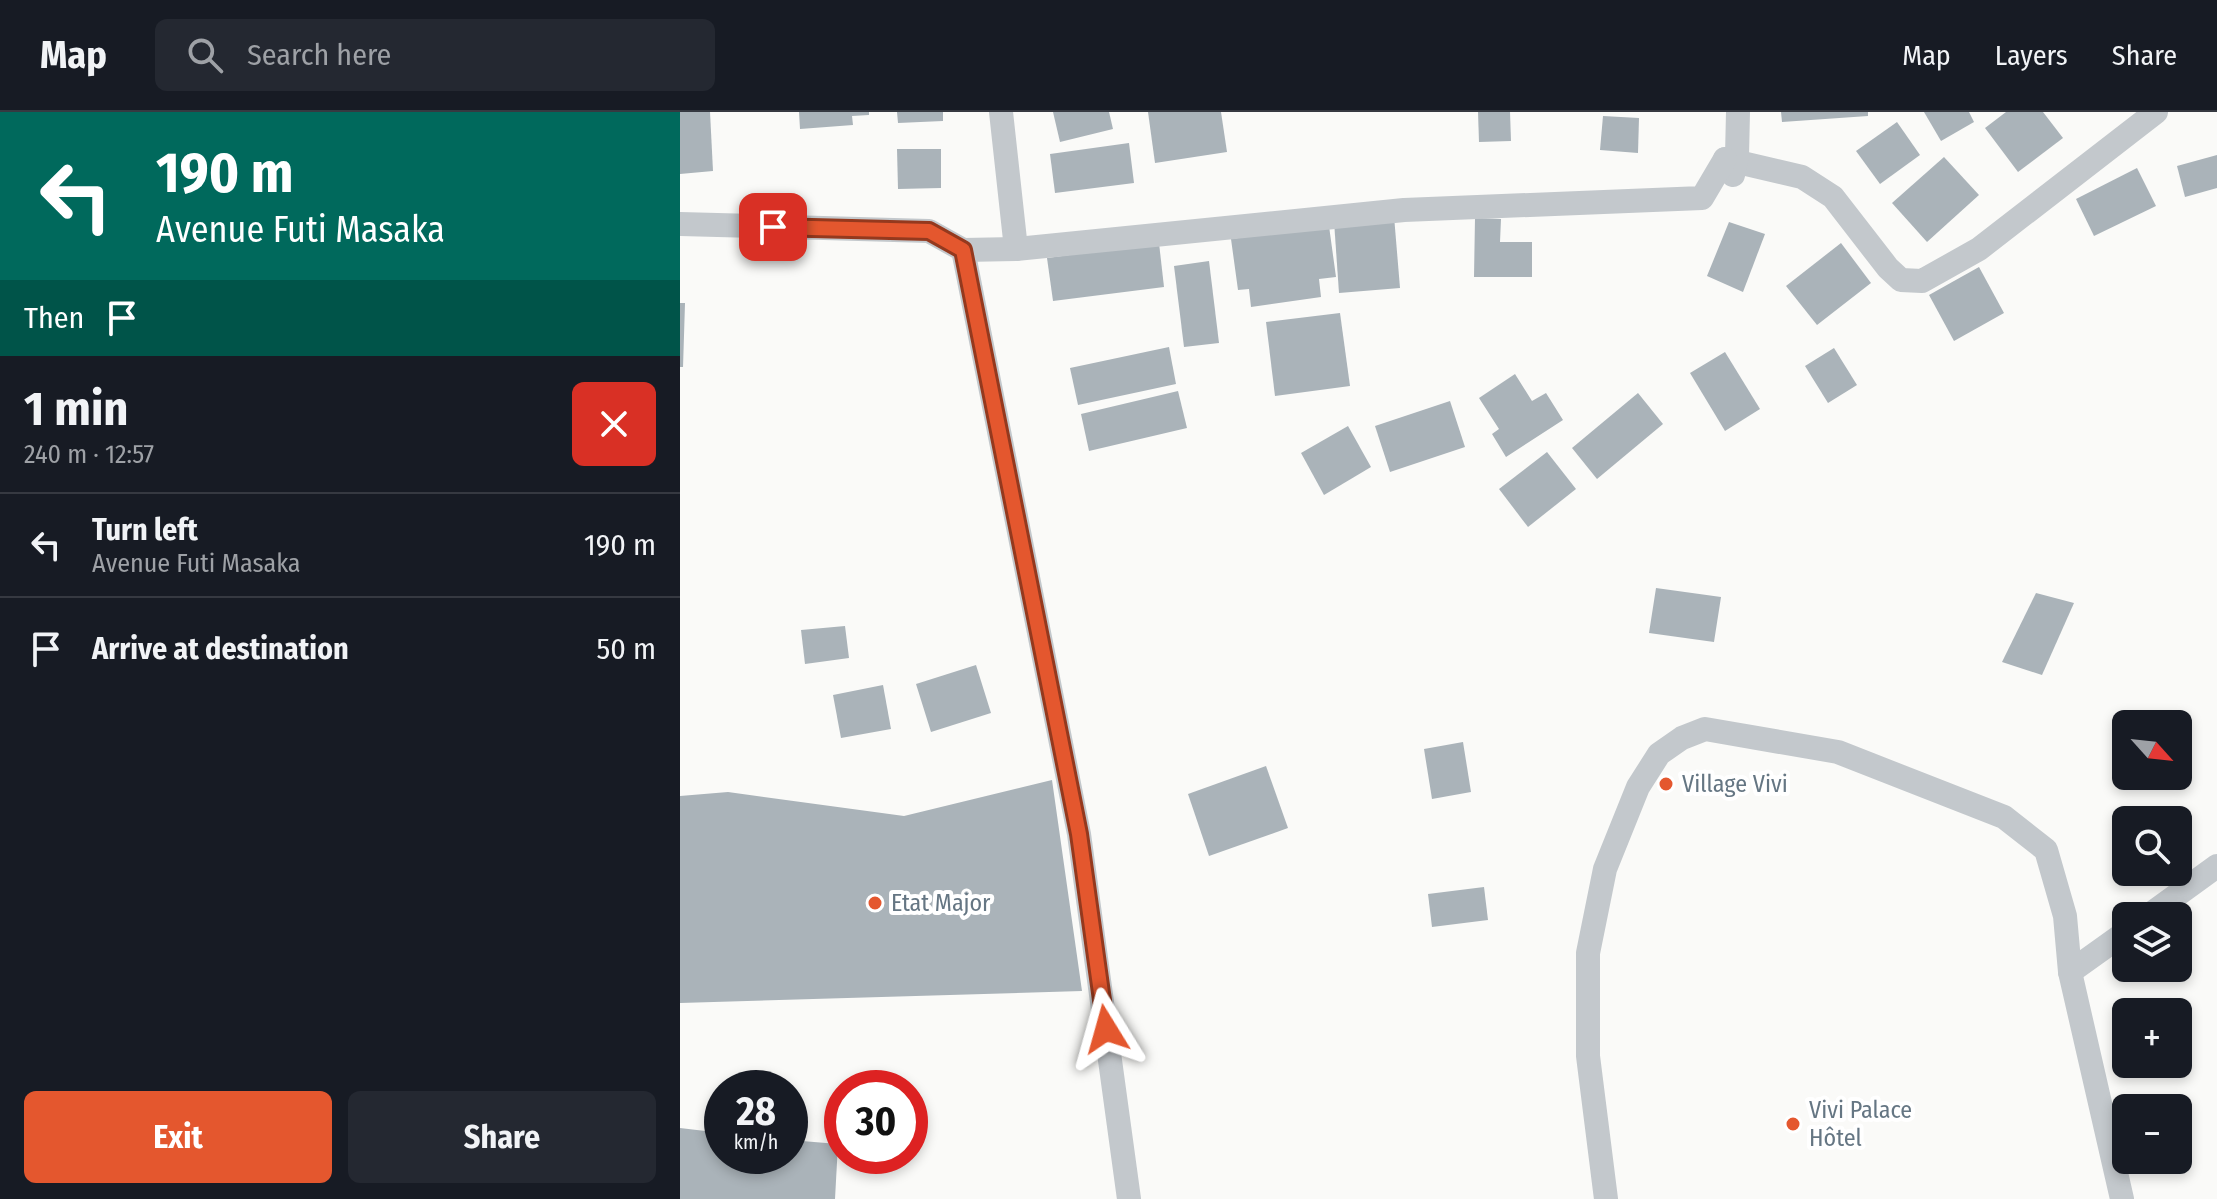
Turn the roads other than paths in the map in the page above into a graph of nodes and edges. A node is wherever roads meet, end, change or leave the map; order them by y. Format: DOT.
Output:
graph roads {
  1 [pos="1001,112"];
  2 [pos="1738,112"];
  3 [pos="2156,112"];
  4 [pos="1730,161"];
  5 [pos="680,224"];
  6 [pos="1016,249"];
  7 [pos="963,250"];
  8 [pos="2217,866"];
  9 [pos="2167,902"];
  10 [pos="2112,942"];
  11 [pos="2070,972"];
  12 [pos="1129,1199"];
  13 [pos="1606,1199"];
  14 [pos="2122,1199"];
  1 -- 6 [label="street"];
  2 -- 4 [label="street"];
  3 -- 4 [label="street"];
  4 -- 6 [label="street"];
  5 -- 7 [label="street"];
  6 -- 7 [label="street"];
  7 -- 12 [label="street"];
  8 -- 9 [label="street"];
  10 -- 11 [label="street"];
  11 -- 13 [label="street"];
  11 -- 14 [label="street"];
}
